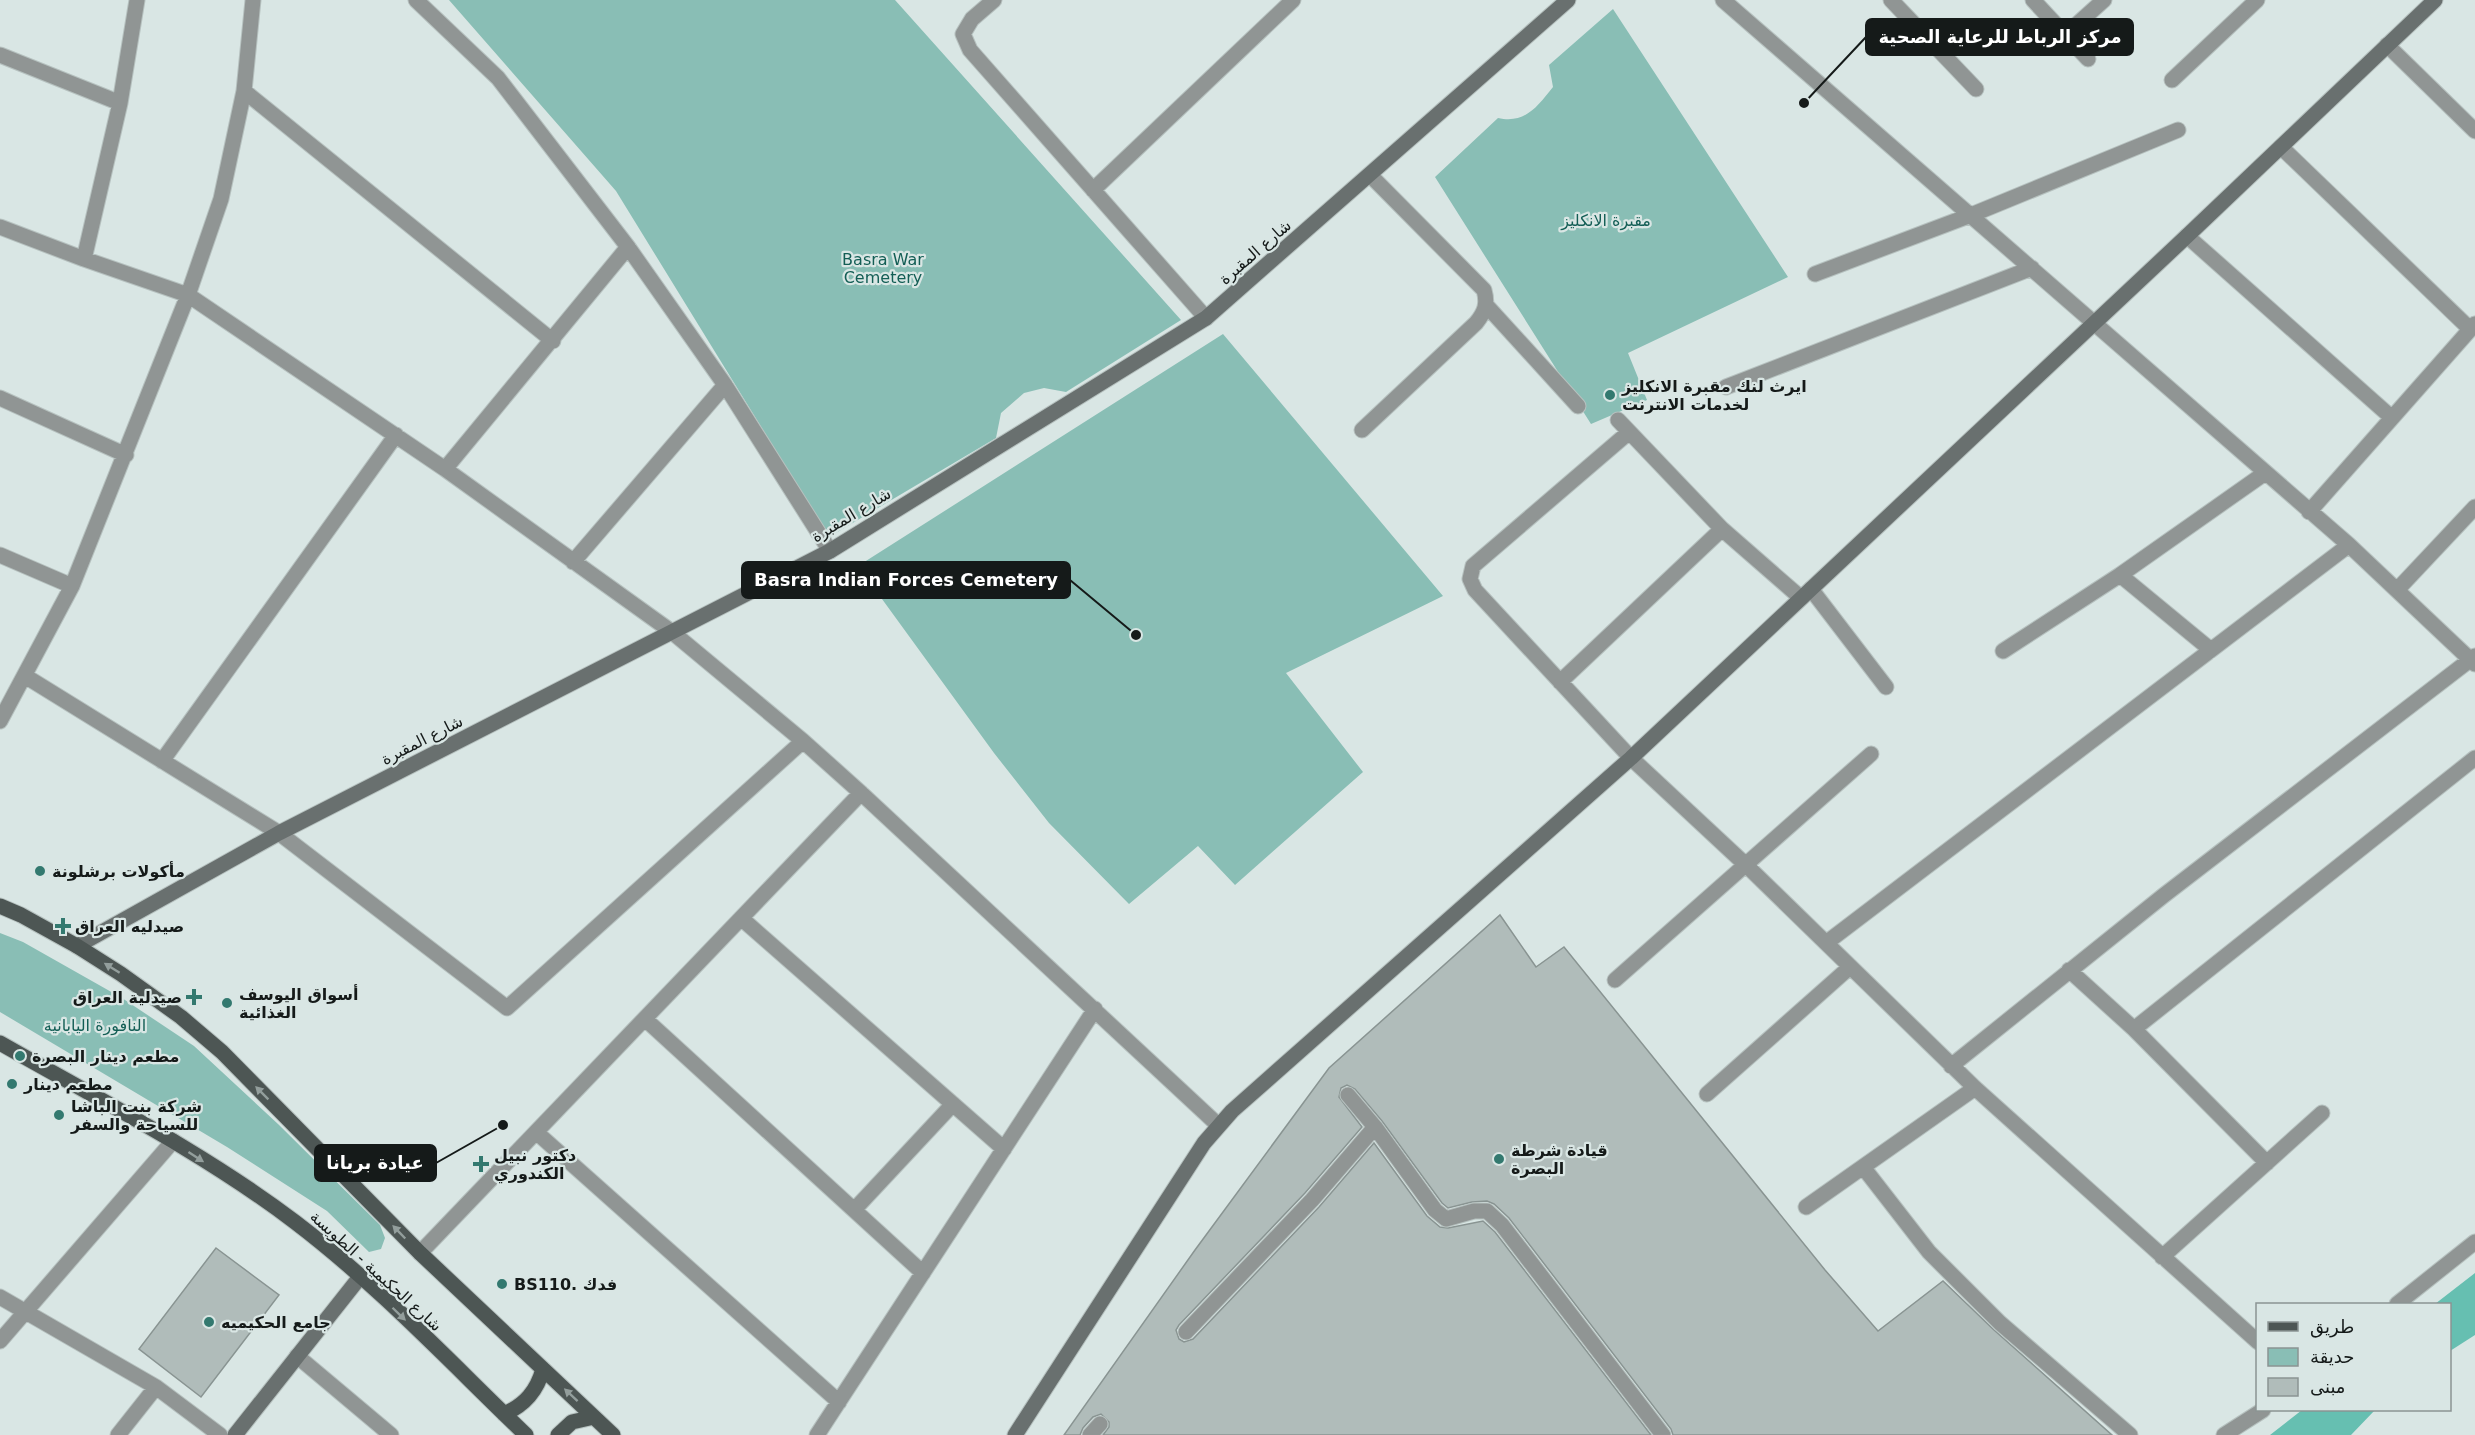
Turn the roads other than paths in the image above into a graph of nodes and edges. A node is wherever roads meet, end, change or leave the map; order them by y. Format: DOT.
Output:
graph roads {
  1 [pos="137,0"];
  2 [pos="253,0"];
  3 [pos="416,0"];
  4 [pos="994,0"];
  5 [pos="1293,0"];
  6 [pos="1568,0"];
  7 [pos="1723,0"];
  8 [pos="1891,0"];
  9 [pos="2033,0"];
  10 [pos="2104,0"];
  11 [pos="2257,0"];
  12 [pos="2435,0"];
  13 [pos="2065,35"];
  14 [pos="2387,45"];
  15 [pos="0,55"];
  16 [pos="2088,59"];
  17 [pos="2172,80"];
  18 [pos="1976,89"];
  19 [pos="244,92"];
  20 [pos="120,103"];
  21 [pos="2178,130"];
  22 [pos="2475,131"];
  23 [pos="2281,147"];
  24 [pos="1370,175"];
  25 [pos="1093,190"];
  26 [pos="1971,215"];
  27 [pos="0,227"];
  28 [pos="2187,236"];
  29 [pos="628,247"];
  30 [pos="84,259"];
  31 [pos="2032,268"];
  32 [pos="1815,274"];
  33 [pos="188,294"];
  34 [pos="1486,304"];
  35 [pos="1206,318"];
  36 [pos="2095,323"];
  37 [pos="2473,326"];
  38 [pos="553,341"];
  39 [pos="725,385"];
  40 [pos="1726,387"];
  41 [pos="0,398"];
  42 [pos="1578,406"];
  43 [pos="2391,417"];
  44 [pos="1618,420"];
  45 [pos="1362,430"];
  46 [pos="1629,433"];
  47 [pos="396,435"];
  48 [pos="126,455"];
  49 [pos="445,469"];
  50 [pos="2265,473"];
  51 [pos="2475,507"];
  52 [pos="2309,512"];
  53 [pos="1722,529"];
  54 [pos="2349,545"];
  55 [pos="830,551"];
  56 [pos="0,555"];
  57 [pos="573,562"];
  58 [pos="2120,575"];
  59 [pos="72,585"];
  60 [pos="2397,591"];
  61 [pos="1806,594"];
  62 [pos="672,632"];
  63 [pos="2211,650"];
  64 [pos="2003,651"];
  65 [pos="2473,660"];
  66 [pos="25,676"];
  67 [pos="1560,682"];
  68 [pos="1886,687"];
  69 [pos="0,721"];
  70 [pos="803,741"];
  71 [pos="1871,754"];
  72 [pos="1631,758"];
  73 [pos="2475,758"];
  74 [pos="162,761"];
  75 [pos="861,793"];
  76 [pos="279,833"];
  77 [pos="1747,866"];
  78 [pos="0,906"];
  79 [pos="741,918"];
  80 [pos="1826,943"];
  81 [pos="77,946"];
  82 [pos="1850,967"];
  83 [pos="2069,970"];
  84 [pos="1615,980"];
  85 [pos="1095,1009"];
  86 [pos="645,1019"];
  87 [pos="2134,1029"];
  88 [pos="0,1043"];
  89 [pos="1951,1066"];
  90 [pos="1975,1088"];
  91 [pos="1707,1094"];
  92 [pos="1348,1095"];
  93 [pos="953,1104"];
  94 [pos="2322,1113"];
  95 [pos="1218,1125"];
  96 [pos="1375,1127"];
  97 [pos="536,1132"];
  98 [pos="173,1141"];
  99 [pos="1004,1149"];
  100 [pos="2268,1163"];
  101 [pos="1863,1167"];
  102 [pos="1806,1207"];
  103 [pos="854,1210"];
  104 [pos="2475,1242"];
  105 [pos="420,1253"];
  106 [pos="2162,1257"];
  107 [pos="923,1273"];
  108 [pos="360,1277"];
  109 [pos="0,1297"];
  110 [pos="2399,1303"];
  111 [pos="24,1312"];
  112 [pos="1186,1332"];
  113 [pos="2256,1340"];
  114 [pos="0,1341"];
  115 [pos="297,1356"];
  116 [pos="543,1369"];
  117 [pos="156,1387"];
  118 [pos="839,1402"];
  119 [pos="2261,1411"];
  120 [pos="504,1414"];
  121 [pos="594,1417"];
  122 [pos="118,1435"];
  123 [pos="220,1435"];
  124 [pos="235,1435"];
  125 [pos="391,1435"];
  126 [pos="526,1435"];
  127 [pos="558,1435"];
  128 [pos="613,1435"];
  129 [pos="816,1435"];
  130 [pos="1016,1435"];
  131 [pos="1663,1435"];
  132 [pos="2130,1435"];
  133 [pos="2224,1435"];
  1 -- 20 [label="street"];
  2 -- 19 [label="street"];
  3 -- 29 [label="street"];
  4 -- 25 [label="street"];
  5 -- 25 [label="street"];
  6 -- 24 [label="street, شارع المقبرة"];
  7 -- 26 [label="street"];
  8 -- 18 [label="street"];
  9 -- 13 [label="street"];
  10 -- 13 [label="street"];
  11 -- 17 [label="street"];
  12 -- 14 [label="street"];
  13 -- 16 [label="street"];
  14 -- 22 [label="street"];
  14 -- 23 [label="street"];
  15 -- 20 [label="street"];
  19 -- 33 [label="street"];
  19 -- 38 [label="street"];
  20 -- 30 [label="street"];
  21 -- 26 [label="street"];
  23 -- 28 [label="street"];
  23 -- 37 [label="street"];
  24 -- 34 [label="street"];
  24 -- 35 [label="street, شارع المقبرة"];
  25 -- 35 [label="street"];
  26 -- 31 [label="street"];
  26 -- 32 [label="street"];
  27 -- 30 [label="street"];
  28 -- 36 [label="street"];
  28 -- 43 [label="street"];
  29 -- 38 [label="street"];
  29 -- 39 [label="street"];
  30 -- 33 [label="street"];
  31 -- 36 [label="street"];
  31 -- 40 [label="street"];
  33 -- 47 [label="street"];
  33 -- 48 [label="street"];
  34 -- 42 [label="street"];
  34 -- 45 [label="street"];
  35 -- 55 [label="street, شارع المقبرة"];
  36 -- 50 [label="street"];
  36 -- 61 [label="street"];
  37 -- 43 [label="street"];
  38 -- 49 [label="street"];
  39 -- 55 [label="street"];
  39 -- 57 [label="street"];
  41 -- 48 [label="street"];
  43 -- 52 [label="street"];
  44 -- 46 [label="street"];
  46 -- 53 [label="street"];
  46 -- 67 [label="street"];
  47 -- 49 [label="street"];
  47 -- 74 [label="street"];
  48 -- 59 [label="street"];
  49 -- 57 [label="street"];
  50 -- 52 [label="street"];
  50 -- 58 [label="street"];
  51 -- 60 [label="street"];
  52 -- 54 [label="street"];
  53 -- 61 [label="street"];
  53 -- 67 [label="street"];
  54 -- 60 [label="street"];
  54 -- 63 [label="street"];
  55 -- 62 [label="street, شارع المقبرة"];
  56 -- 59 [label="street"];
  57 -- 62 [label="street"];
  58 -- 63 [label="street"];
  58 -- 64 [label="street"];
  59 -- 66 [label="street"];
  60 -- 65 [label="street"];
  61 -- 68 [label="street"];
  61 -- 72 [label="street"];
  62 -- 70 [label="street"];
  62 -- 76 [label="street, شارع المقبرة"];
  63 -- 80 [label="street"];
  65 -- 83 [label="street"];
  66 -- 69 [label="street"];
  66 -- 74 [label="street"];
  67 -- 72 [label="street"];
  70 -- 75 [label="street"];
  70 -- 76 [label="street"];
  71 -- 77 [label="street"];
  72 -- 77 [label="street"];
  72 -- 95 [label="street"];
  73 -- 87 [label="street"];
  74 -- 76 [label="street"];
  75 -- 79 [label="street"];
  75 -- 85 [label="street"];
  76 -- 81 [label="street, شارع المقبرة"];
  77 -- 80 [label="street"];
  77 -- 84 [label="street"];
  78 -- 81 [label="main road"];
  79 -- 86 [label="street"];
  79 -- 93 [label="street"];
  80 -- 82 [label="street"];
  105 -- 81 [label="main road, one-way"];
  82 -- 89 [label="street"];
  82 -- 91 [label="street"];
  83 -- 87 [label="street"];
  83 -- 89 [label="street"];
  85 -- 95 [label="street"];
  85 -- 99 [label="street"];
  86 -- 97 [label="street"];
  86 -- 103 [label="street"];
  87 -- 100 [label="street"];
  88 -- 98 [label="main road, شارع الحكيمية - الطويسة"];
  89 -- 90 [label="street"];
  90 -- 101 [label="street"];
  90 -- 106 [label="street"];
  92 -- 96 [label="street"];
  93 -- 99 [label="street"];
  93 -- 103 [label="street"];
  94 -- 100 [label="street"];
  95 -- 130 [label="street"];
  96 -- 112 [label="street"];
  96 -- 131 [label="street"];
  97 -- 105 [label="street"];
  97 -- 118 [label="street"];
  98 -- 108 [label="main road, شارع الحكيمية - الطويسة, one-way"];
  98 -- 111 [label="street"];
  99 -- 107 [label="street"];
  100 -- 106 [label="street"];
  101 -- 102 [label="street"];
  101 -- 132 [label="street"];
  103 -- 107 [label="street"];
  104 -- 110 [label="street"];
  105 -- 116 [label="main road"];
  106 -- 113 [label="street"];
  107 -- 118 [label="street"];
  108 -- 115 [label="street"];
  108 -- 120 [label="main road, شارع الحكيمية - الطويسة, one-way"];
  109 -- 111 [label="street"];
  111 -- 114 [label="street"];
  111 -- 117 [label="street"];
  115 -- 124 [label="street"];
  115 -- 125 [label="street"];
  116 -- 120 [label="main road"];
  121 -- 116 [label="main road, one-way"];
  117 -- 122 [label="street"];
  117 -- 123 [label="street"];
  118 -- 129 [label="street"];
  119 -- 133 [label="street"];
  120 -- 126 [label="main road, شارع الحكيمية - الطويسة"];
  121 -- 127 [label="main road"];
  121 -- 128 [label="main road"];
}
